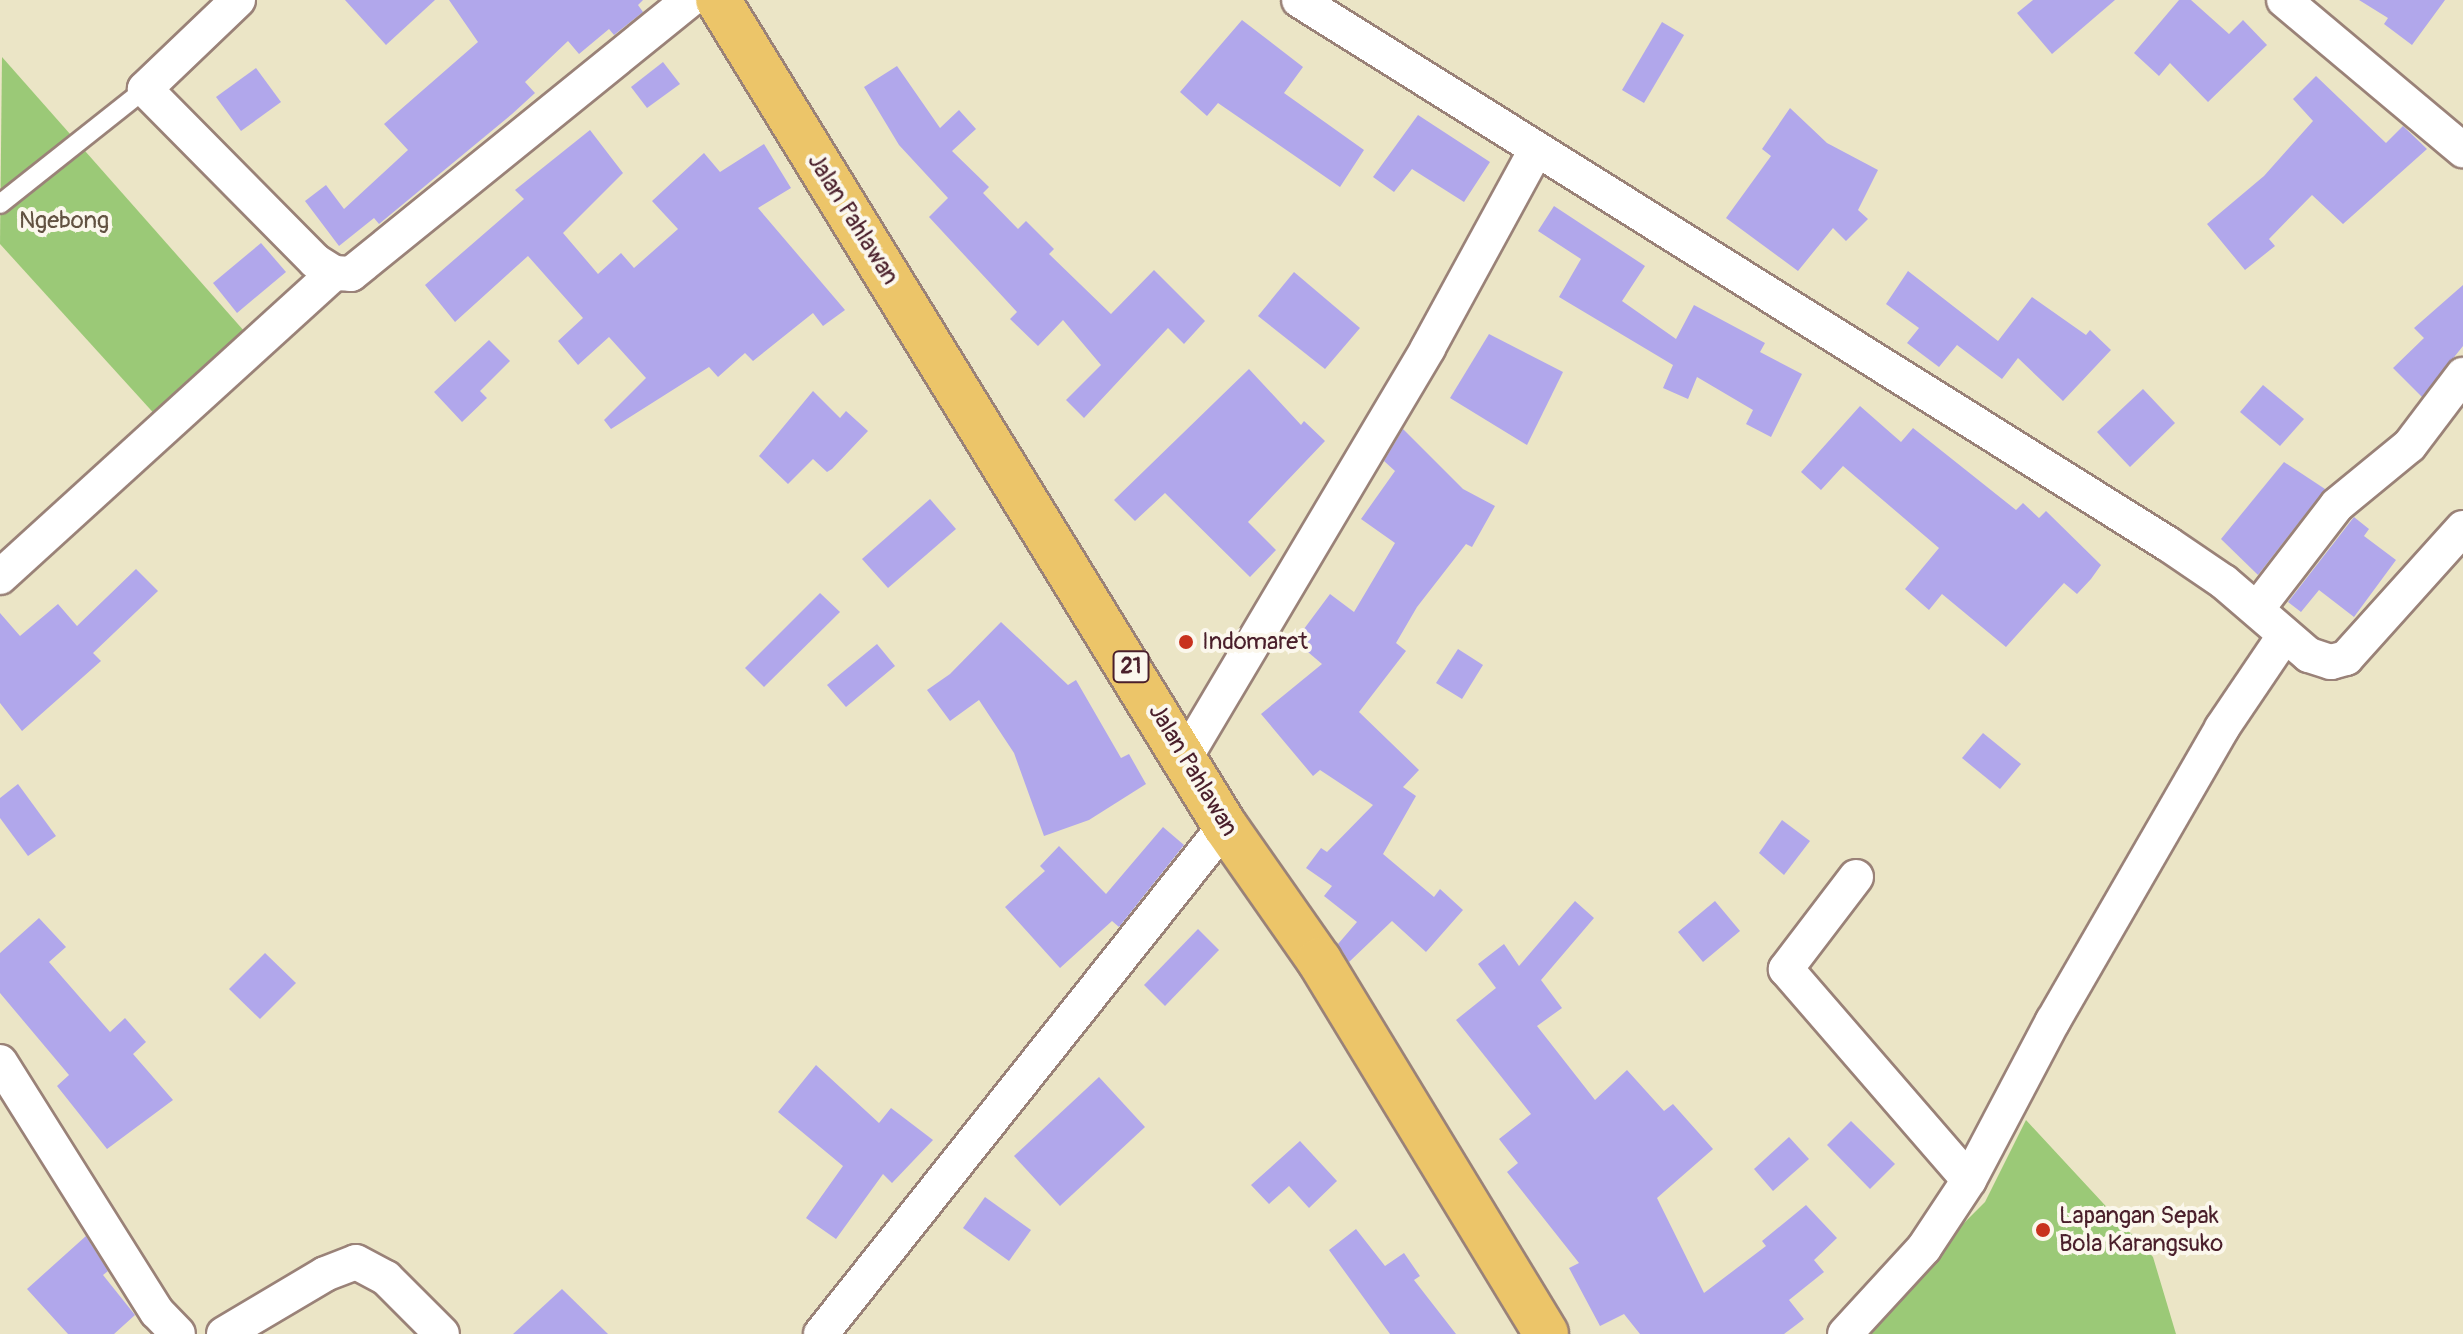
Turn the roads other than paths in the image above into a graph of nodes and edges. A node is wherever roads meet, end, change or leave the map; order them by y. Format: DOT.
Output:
graph roads {
  1 [pos="238,0"];
  2 [pos="689,0"];
  3 [pos="718,0"];
  4 [pos="1299,0"];
  5 [pos="2284,0"];
  6 [pos="145,89"];
  7 [pos="1536,150"];
  8 [pos="2463,150"];
  9 [pos="0,204"];
  10 [pos="334,273"];
  11 [pos="2463,375"];
  12 [pos="2463,528"];
  13 [pos="0,577"];
  14 [pos="2257,609"];
  15 [pos="2284,636"];
  16 [pos="1186,756"];
  17 [pos="1225,826"];
  18 [pos="1856,877"];
  19 [pos="0,1062"];
  20 [pos="1969,1180"];
  21 [pos="178,1334"];
  22 [pos="224,1334"];
  23 [pos="442,1334"];
  24 [pos="821,1334"];
  25 [pos="1546,1334"];
  26 [pos="1845,1334"];
  1 -- 6 [label="street"];
  2 -- 10 [label="street"];
  3 -- 16 [label="highway, Jalan Pahlawan / 21"];
  4 -- 7 [label="street"];
  5 -- 8 [label="street"];
  6 -- 9 [label="lane"];
  6 -- 10 [label="street"];
  7 -- 14 [label="street"];
  7 -- 16 [label="street"];
  10 -- 13 [label="street"];
  11 -- 14 [label="street"];
  12 -- 15 [label="street"];
  14 -- 15 [label="street"];
  15 -- 20 [label="street"];
  16 -- 17 [label="highway, Jalan Pahlawan / 21"];
  17 -- 24 [label="street"];
  17 -- 25 [label="highway, Jalan Pahlawan / 21"];
  18 -- 20 [label="street"];
  19 -- 21 [label="street"];
  20 -- 26 [label="street"];
  22 -- 23 [label="street"];
}
